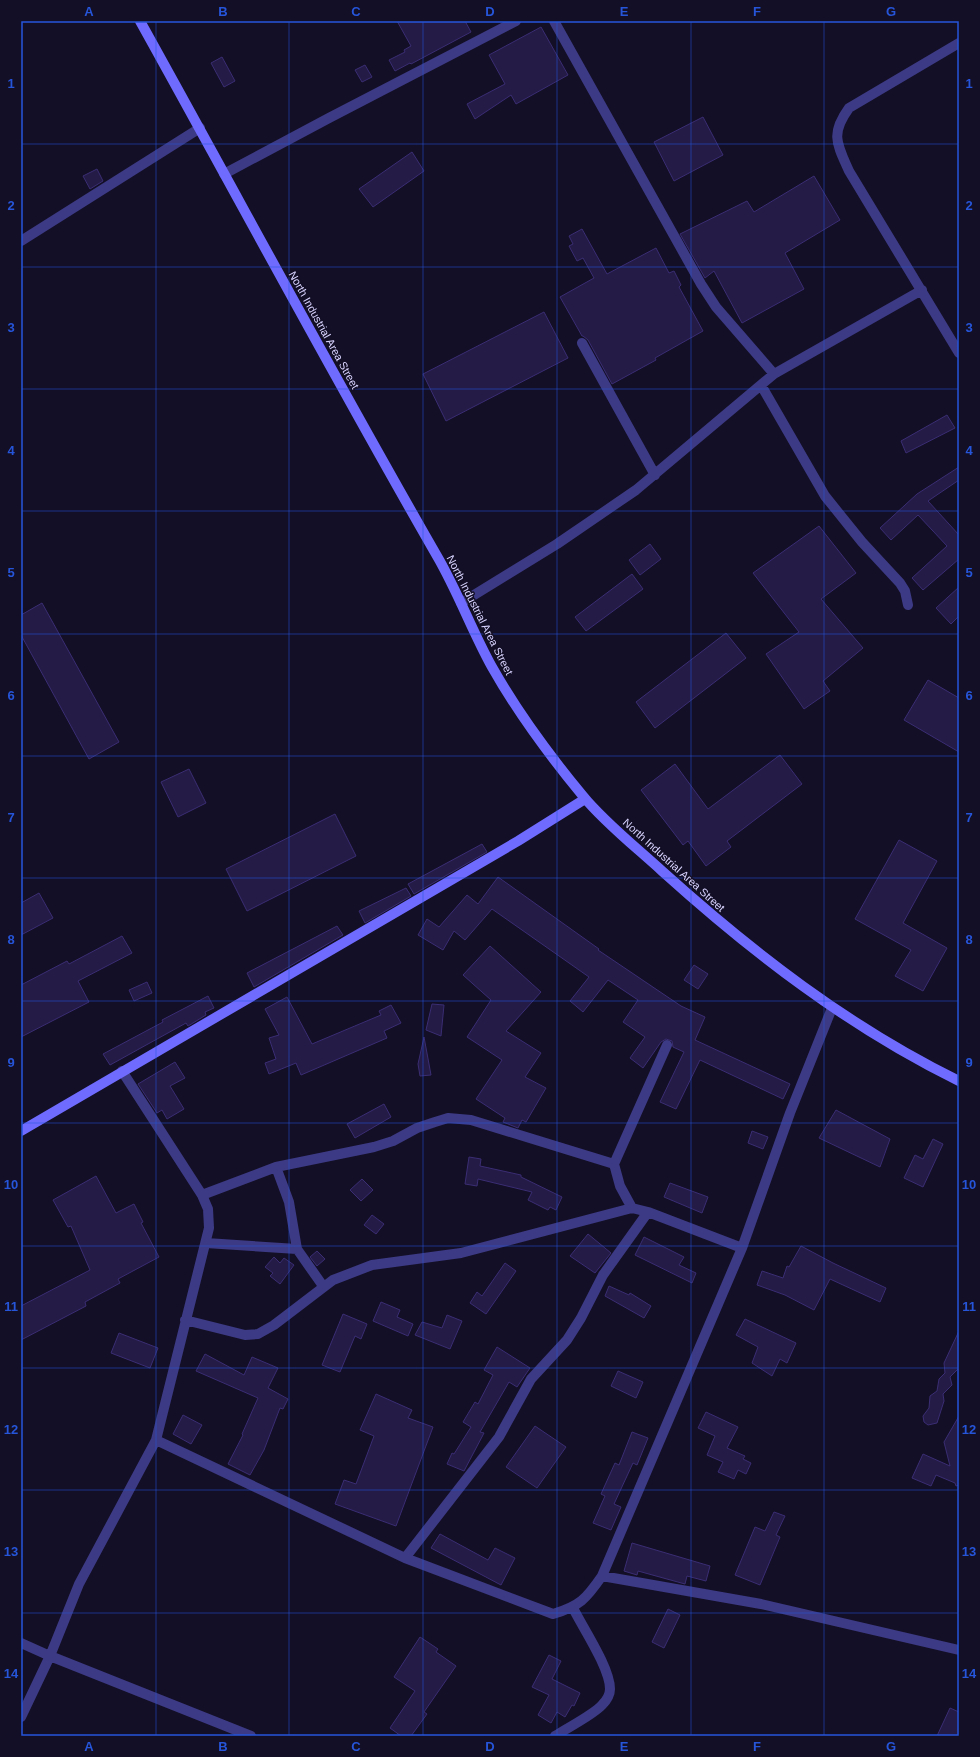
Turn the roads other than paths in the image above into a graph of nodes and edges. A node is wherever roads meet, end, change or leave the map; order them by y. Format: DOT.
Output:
graph roads {
  1 [pos="140,21"];
  2 [pos="516,21"];
  3 [pos="554,21"];
  4 [pos="959,43"];
  5 [pos="200,128"];
  6 [pos="224,174"];
  7 [pos="21,242"];
  8 [pos="922,290"];
  9 [pos="582,343"];
  10 [pos="959,353"];
  11 [pos="774,374"];
  12 [pos="761,385"];
  13 [pos="655,475"];
  14 [pos="461,603"];
  15 [pos="908,605"];
  16 [pos="586,800"];
  17 [pos="832,1008"];
  18 [pos="667,1045"];
  19 [pos="122,1071"];
  20 [pos="959,1080"];
  21 [pos="21,1131"];
  22 [pos="614,1164"];
  23 [pos="276,1167"];
  24 [pos="202,1195"];
  25 [pos="632,1208"];
  26 [pos="648,1212"];
  27 [pos="206,1243"];
  28 [pos="742,1248"];
  29 [pos="297,1250"];
  30 [pos="323,1286"];
  31 [pos="185,1320"];
  32 [pos="156,1440"];
  33 [pos="405,1558"];
  34 [pos="602,1576"];
  35 [pos="573,1608"];
  36 [pos="21,1643"];
  37 [pos="959,1650"];
  38 [pos="50,1656"];
  39 [pos="21,1717"];
  40 [pos="251,1736"];
  41 [pos="556,1736"];
  1 -- 5 [label="main road, North Industrial Area Street"];
  2 -- 6 [label="street"];
  3 -- 11 [label="street"];
  4 -- 8 [label="street"];
  5 -- 6 [label="main road, North Industrial Area Street"];
  5 -- 7 [label="street"];
  6 -- 14 [label="main road, North Industrial Area Street"];
  8 -- 10 [label="street"];
  8 -- 11 [label="street"];
  9 -- 13 [label="street"];
  11 -- 12 [label="street"];
  12 -- 13 [label="street"];
  12 -- 15 [label="street"];
  13 -- 14 [label="street"];
  14 -- 16 [label="main road, North Industrial Area Street"];
  16 -- 17 [label="main road, North Industrial Area Street"];
  16 -- 19 [label="main road"];
  17 -- 20 [label="main road, North Industrial Area Street"];
  17 -- 28 [label="street"];
  18 -- 22 [label="street"];
  19 -- 21 [label="main road"];
  19 -- 24 [label="street"];
  22 -- 23 [label="street"];
  22 -- 25 [label="street"];
  23 -- 24 [label="street"];
  23 -- 29 [label="street"];
  24 -- 27 [label="street"];
  25 -- 26 [label="street"];
  25 -- 30 [label="street"];
  26 -- 28 [label="street"];
  26 -- 33 [label="street"];
  27 -- 29 [label="street"];
  27 -- 31 [label="street"];
  28 -- 34 [label="street"];
  29 -- 30 [label="street"];
  30 -- 31 [label="street"];
  31 -- 32 [label="street"];
  32 -- 33 [label="street"];
  32 -- 38 [label="street"];
  33 -- 35 [label="street"];
  34 -- 35 [label="street"];
  34 -- 37 [label="street"];
  35 -- 41 [label="street"];
  36 -- 38 [label="street"];
  38 -- 39 [label="street"];
  38 -- 40 [label="street"];
}
